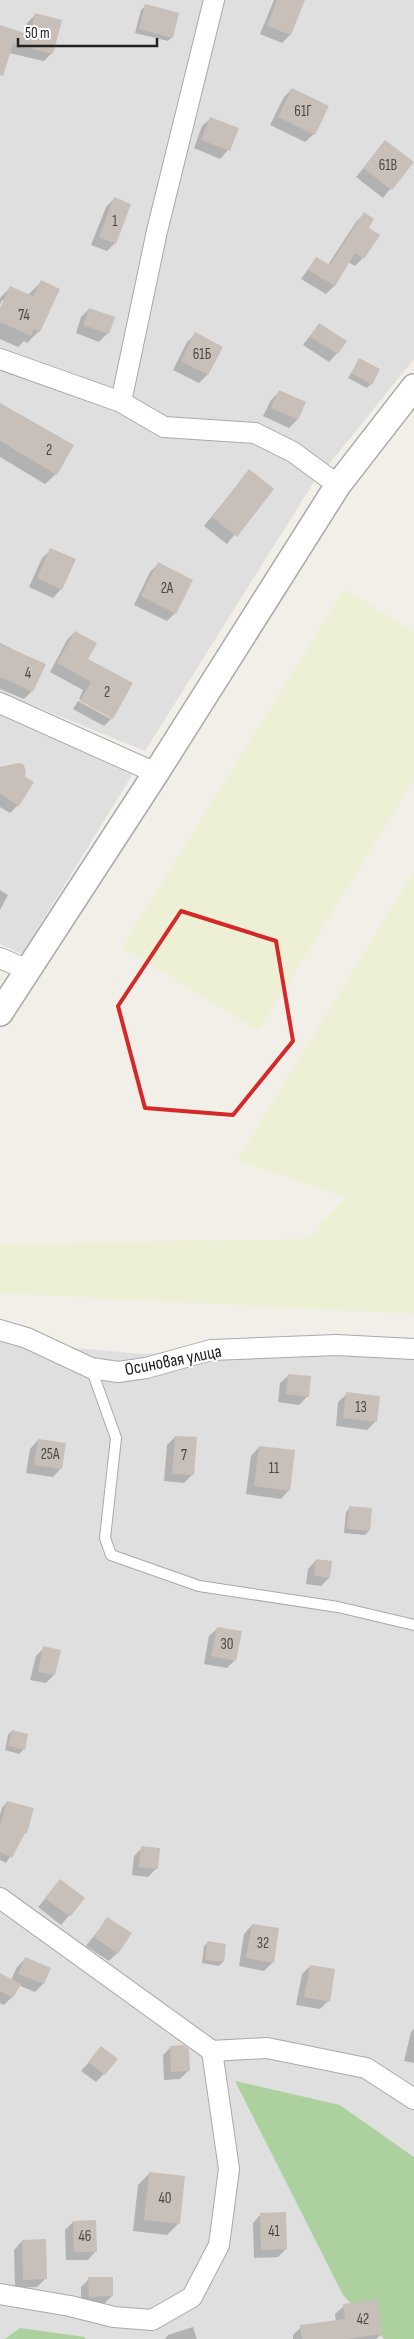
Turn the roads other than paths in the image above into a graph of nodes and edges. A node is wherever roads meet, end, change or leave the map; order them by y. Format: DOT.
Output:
graph roads {
  1 [pos="214,0"];
  2 [pos="0,359"];
  3 [pos="414,387"];
  4 [pos="122,402"];
  5 [pos="338,485"];
  6 [pos="0,703"];
  7 [pos="156,773"];
  8 [pos="0,958"];
  9 [pos="28,970"];
  10 [pos="0,1013"];
  11 [pos="0,1330"];
  12 [pos="414,1349"];
  13 [pos="91,1368"];
  14 [pos="414,1625"];
  15 [pos="0,1898"];
  16 [pos="212,2051"];
  17 [pos="414,2099"];
  18 [pos="0,2294"];
  1 -- 4 [label="street"];
  2 -- 4 [label="street"];
  3 -- 5 [label="street"];
  4 -- 5 [label="street"];
  5 -- 7 [label="street"];
  6 -- 7 [label="street"];
  7 -- 9 [label="street"];
  8 -- 9 [label="street"];
  9 -- 10 [label="street"];
  11 -- 13 [label="street, Осиновая улица"];
  12 -- 13 [label="street, Осиновая улица"];
  13 -- 14 [label="lane"];
  15 -- 16 [label="street"];
  16 -- 17 [label="street"];
  16 -- 18 [label="street"];
}
